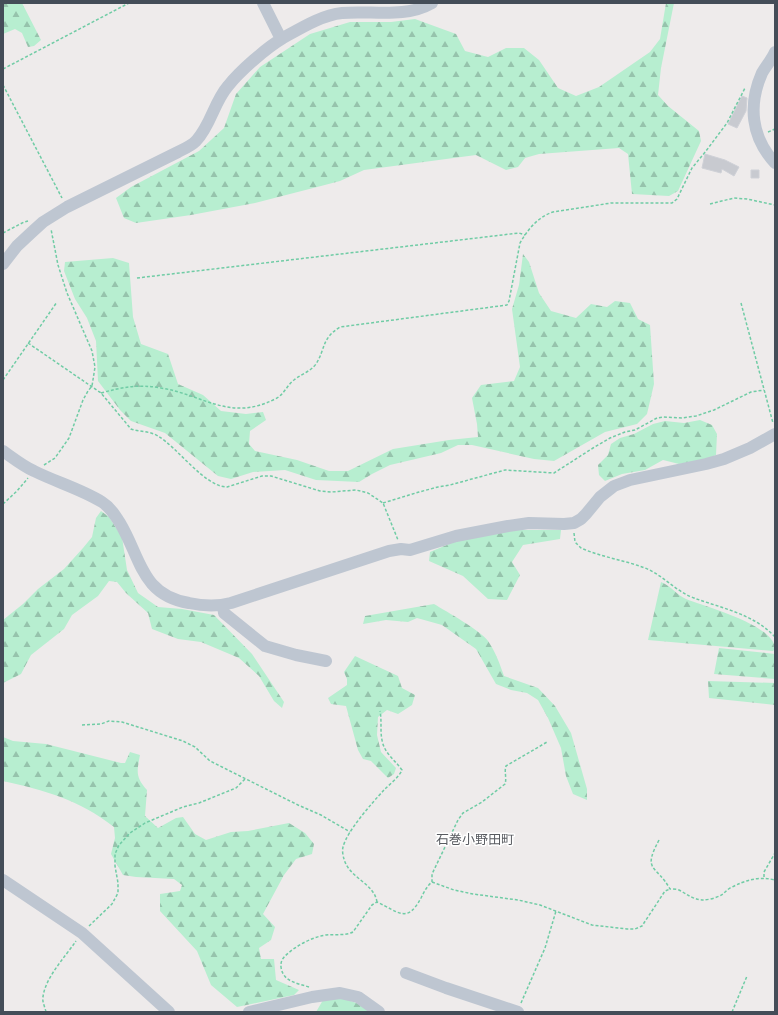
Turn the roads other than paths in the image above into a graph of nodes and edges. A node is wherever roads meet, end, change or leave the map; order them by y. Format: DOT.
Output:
graph roads {
  1 [pos="263,3"];
  2 [pos="432,3"];
  3 [pos="281,39"];
  4 [pos="775,52"];
  5 [pos="775,162"];
  6 [pos="3,264"];
  7 [pos="775,434"];
  8 [pos="3,451"];
  9 [pos="223,605"];
  10 [pos="326,661"];
  11 [pos="3,880"];
  12 [pos="406,973"];
  13 [pos="490,1008"];
  14 [pos="169,1012"];
  15 [pos="249,1012"];
  16 [pos="379,1012"];
  17 [pos="517,1012"];
  1 -- 3 [label="street"];
  2 -- 3 [label="street"];
  3 -- 6 [label="street"];
  4 -- 5 [label="street"];
  7 -- 9 [label="street"];
  8 -- 9 [label="street"];
  9 -- 10 [label="street"];
  11 -- 14 [label="street"];
  12 -- 13 [label="street"];
  13 -- 17 [label="street"];
  15 -- 16 [label="street"];
}
